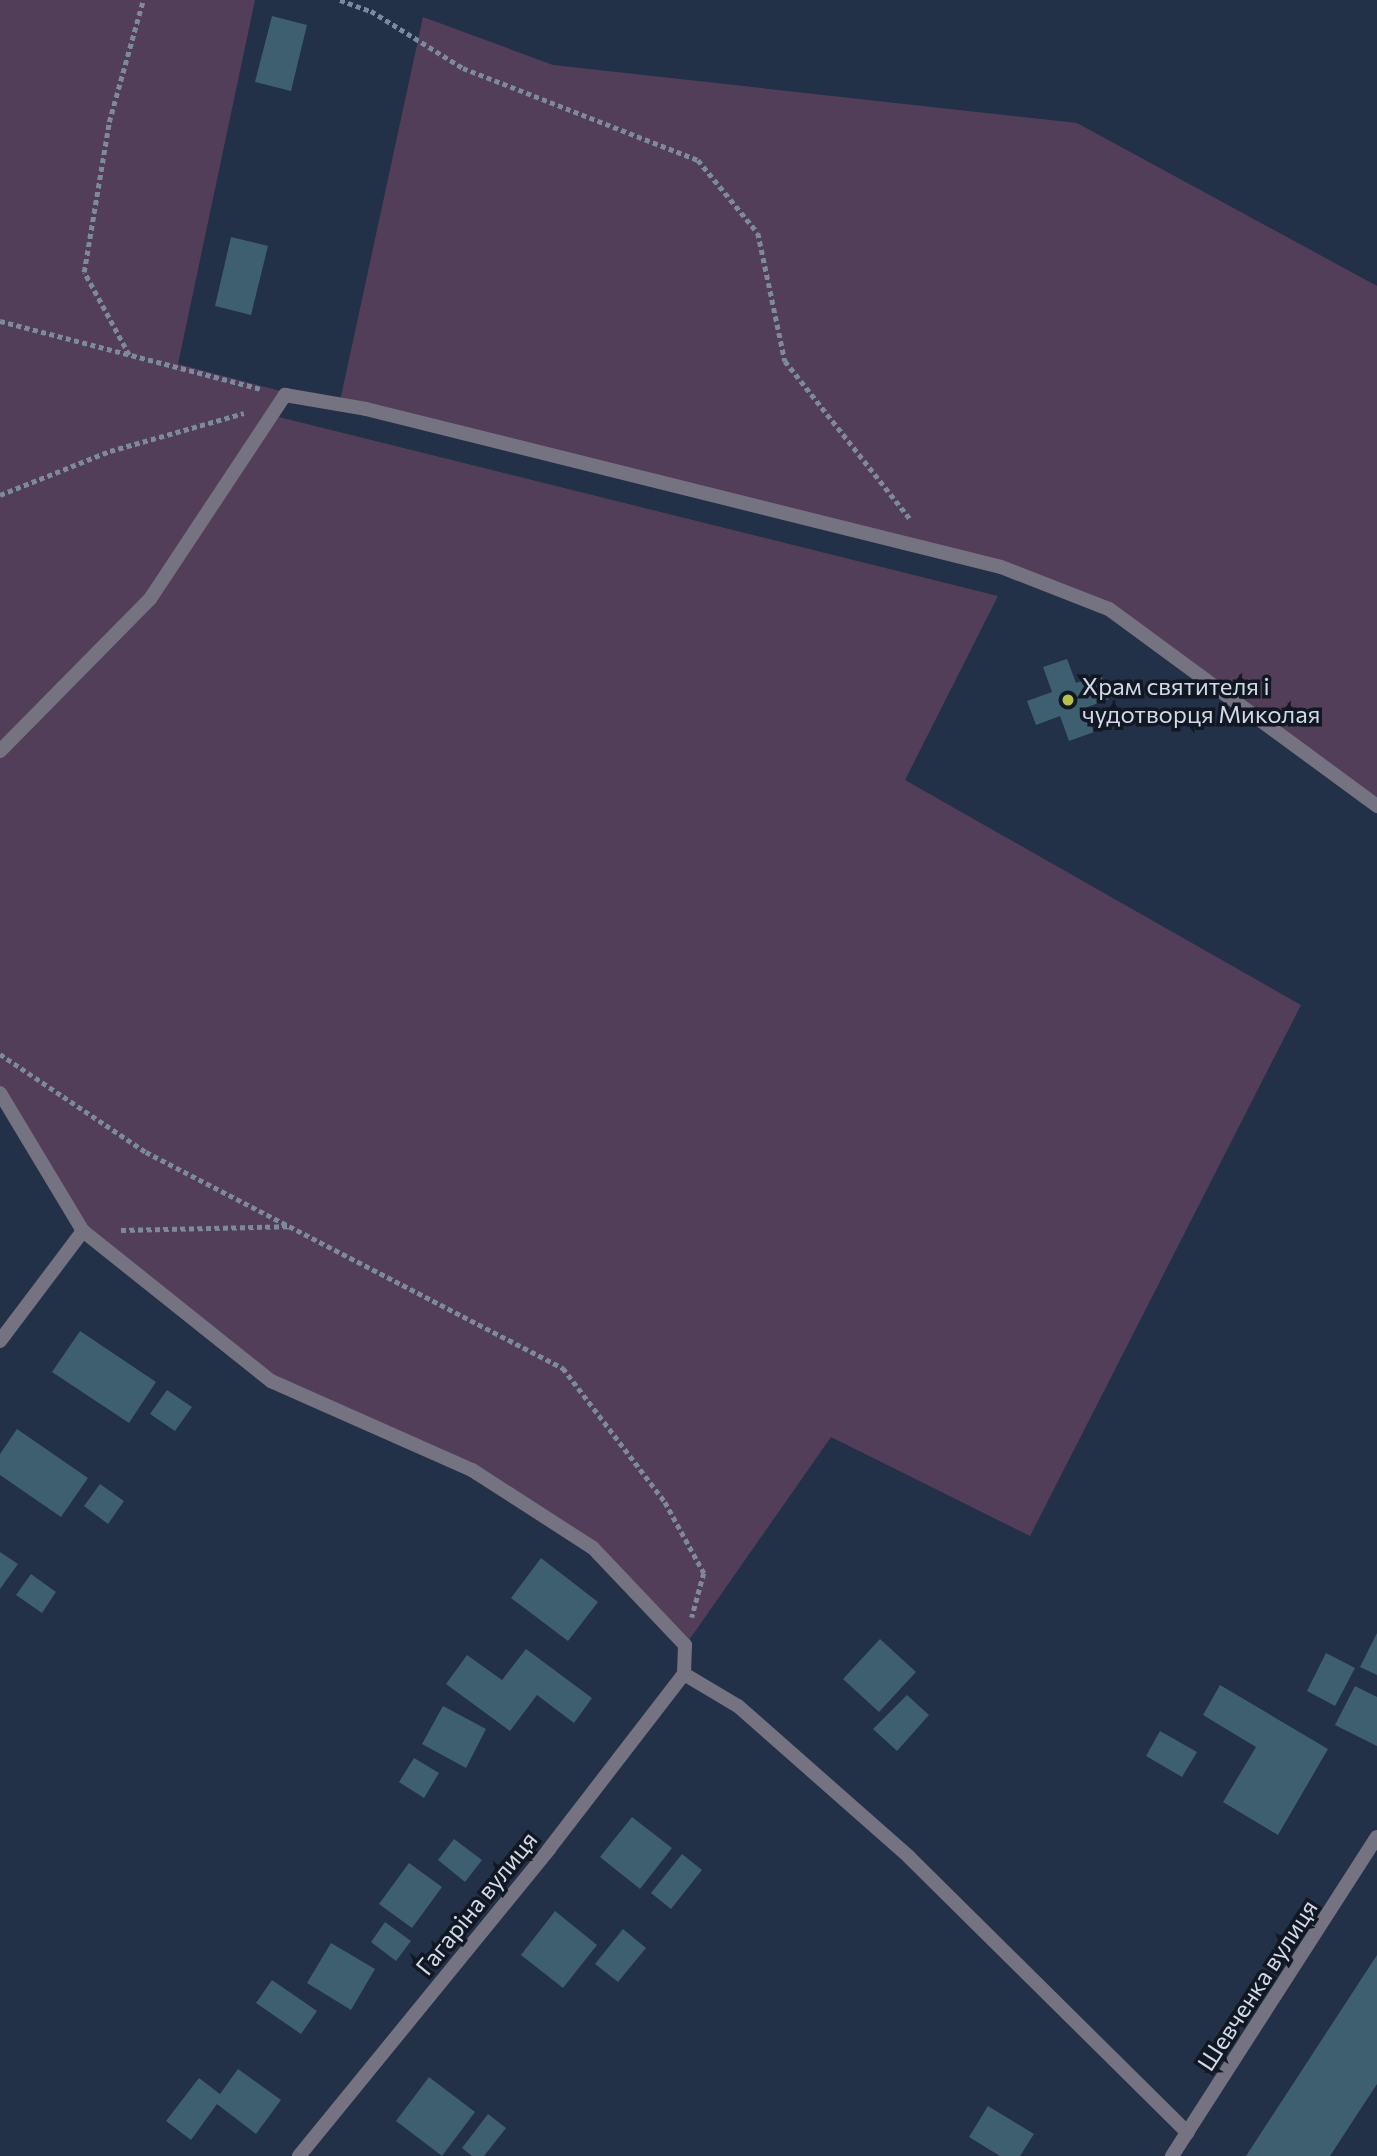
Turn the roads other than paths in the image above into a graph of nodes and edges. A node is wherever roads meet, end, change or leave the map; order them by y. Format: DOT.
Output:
graph roads {
  1 [pos="0,751"];
  2 [pos="1377,806"];
  3 [pos="0,1093"];
  4 [pos="83,1231"];
  5 [pos="0,1341"];
  6 [pos="684,1674"];
  7 [pos="1377,1837"];
  8 [pos="1188,2133"];
  9 [pos="299,2156"];
  10 [pos="1172,2156"];
  1 -- 2 [label="street"];
  3 -- 4 [label="street"];
  4 -- 5 [label="street"];
  4 -- 6 [label="street"];
  6 -- 8 [label="street"];
  6 -- 9 [label="street, Гагаріна вулиця"];
  7 -- 8 [label="street, Шевченка вулиця"];
  8 -- 10 [label="street, Шевченка вулиця"];
}
